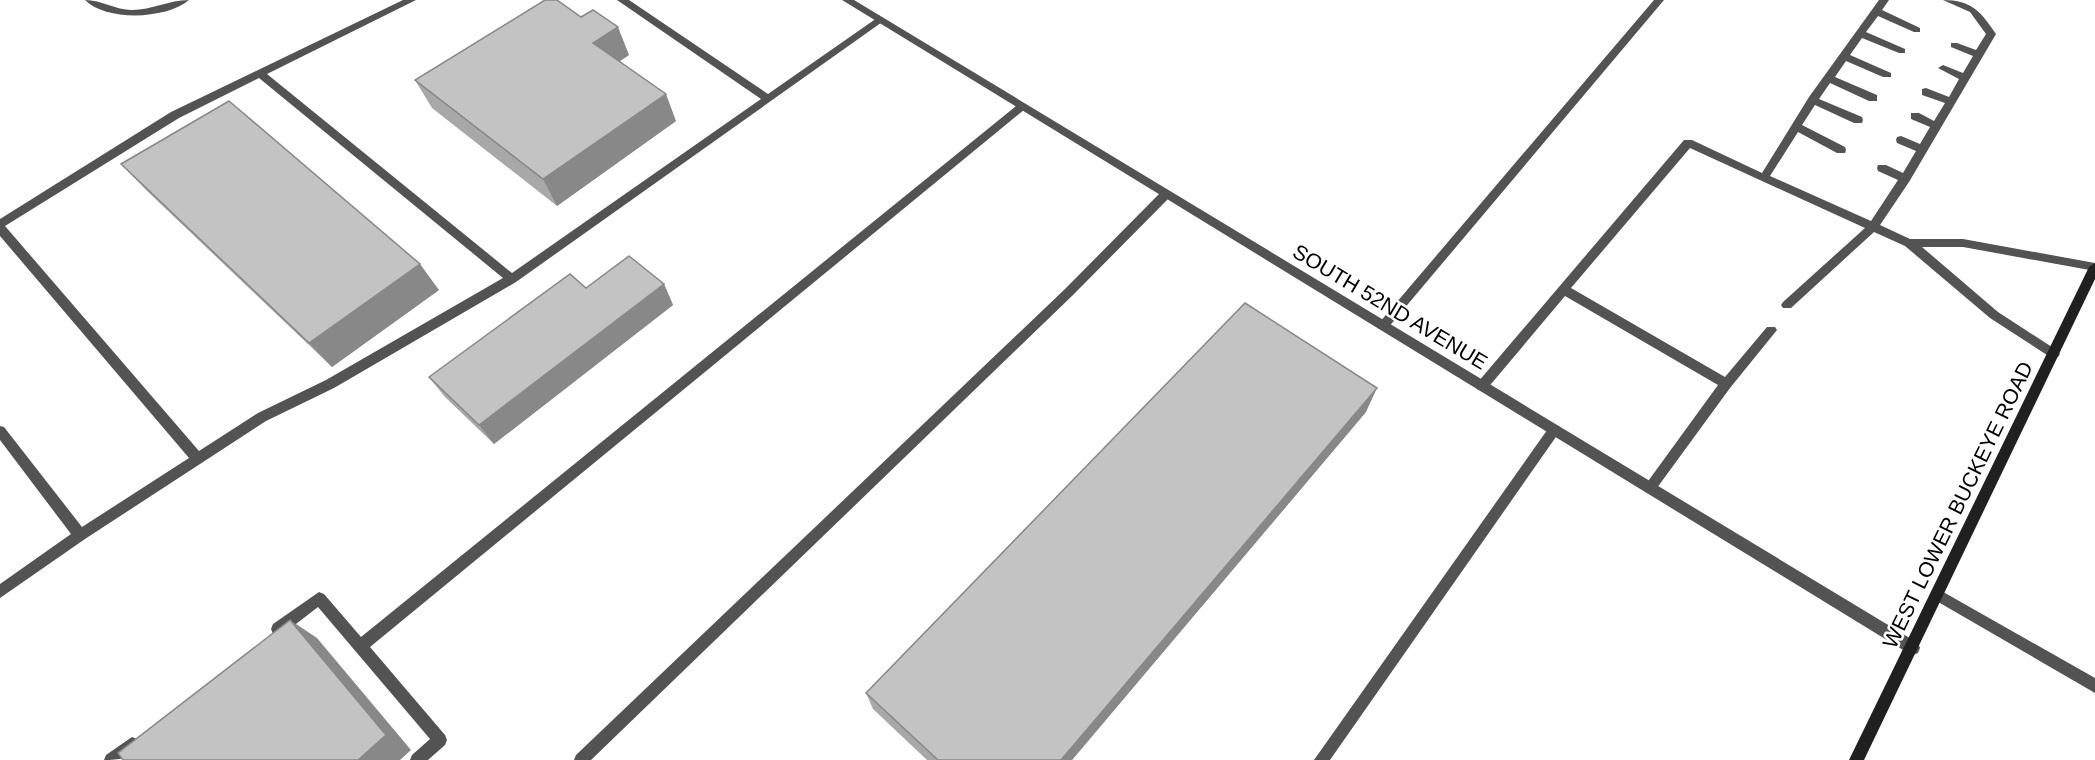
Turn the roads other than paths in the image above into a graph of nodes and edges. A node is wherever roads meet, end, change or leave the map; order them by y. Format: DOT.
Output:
graph roads {
  1 [pos="90,0"];
  2 [pos="184,0"];
  3 [pos="411,0"];
  4 [pos="622,0"];
  5 [pos="848,0"];
  6 [pos="1659,0"];
  7 [pos="1884,0"];
  8 [pos="1948,0"];
  9 [pos="1875,11"];
  10 [pos="880,20"];
  11 [pos="1917,30"];
  12 [pos="1859,33"];
  13 [pos="1954,45"];
  14 [pos="1902,51"];
  15 [pos="1843,56"];
  16 [pos="1979,56"];
  17 [pos="1943,68"];
  18 [pos="260,74"];
  19 [pos="1887,75"];
  20 [pos="1828,78"];
  21 [pos="1966,78"];
  22 [pos="1926,92"];
  23 [pos="1872,98"];
  24 [pos="769,99"];
  25 [pos="1813,100"];
  26 [pos="1951,102"];
  27 [pos="1021,106"];
  28 [pos="1916,117"];
  29 [pos="1858,120"];
  30 [pos="1937,126"];
  31 [pos="1797,127"];
  32 [pos="1901,140"];
  33 [pos="1922,149"];
  34 [pos="1841,150"];
  35 [pos="1882,168"];
  36 [pos="1764,178"];
  37 [pos="1905,179"];
  38 [pos="1166,194"];
  39 [pos="0,226"];
  40 [pos="1872,228"];
  41 [pos="1909,243"];
  42 [pos="2095,267"];
  43 [pos="512,279"];
  44 [pos="1563,290"];
  45 [pos="1787,305"];
  46 [pos="1383,326"];
  47 [pos="1771,330"];
  48 [pos="2054,354"];
  49 [pos="1726,384"];
  50 [pos="1482,386"];
  51 [pos="1554,430"];
  52 [pos="0,431"];
  53 [pos="197,458"];
  54 [pos="1650,488"];
  55 [pos="80,535"];
  56 [pos="0,592"];
  57 [pos="1938,595"];
  58 [pos="262,642"];
  59 [pos="361,646"];
  60 [pos="1913,648"];
  61 [pos="2095,686"];
  62 [pos="139,738"];
  63 [pos="585,759"];
  64 [pos="111,760"];
  65 [pos="417,760"];
  66 [pos="1321,760"];
  67 [pos="1856,760"];
  1 -- 2 [label="street"];
  3 -- 18 [label="street"];
  4 -- 24 [label="street"];
  5 -- 10 [label="street, SOUTH 52ND AVENUE"];
  6 -- 46 [label="street"];
  7 -- 9 [label="street"];
  8 -- 16 [label="street"];
  9 -- 11 [label="street"];
  9 -- 12 [label="street"];
  10 -- 24 [label="street"];
  10 -- 27 [label="street, SOUTH 52ND AVENUE"];
  12 -- 14 [label="street"];
  12 -- 15 [label="street"];
  13 -- 16 [label="street"];
  15 -- 19 [label="street"];
  15 -- 20 [label="street"];
  16 -- 21 [label="street"];
  17 -- 21 [label="street"];
  18 -- 39 [label="street"];
  18 -- 43 [label="street"];
  20 -- 23 [label="street"];
  20 -- 25 [label="street"];
  21 -- 26 [label="street"];
  22 -- 26 [label="street"];
  24 -- 43 [label="street"];
  25 -- 29 [label="street"];
  25 -- 31 [label="street"];
  26 -- 30 [label="street"];
  27 -- 38 [label="street, SOUTH 52ND AVENUE"];
  27 -- 59 [label="street"];
  28 -- 30 [label="street"];
  30 -- 33 [label="street"];
  31 -- 34 [label="street"];
  31 -- 36 [label="street"];
  32 -- 33 [label="street"];
  33 -- 37 [label="street"];
  35 -- 37 [label="street"];
  36 -- 40 [label="street"];
  36 -- 44 [label="street"];
  37 -- 40 [label="street"];
  38 -- 46 [label="street, SOUTH 52ND AVENUE"];
  38 -- 63 [label="street"];
  39 -- 53 [label="street"];
  40 -- 41 [label="street"];
  40 -- 45 [label="street"];
  41 -- 42 [label="street"];
  41 -- 48 [label="street"];
  42 -- 48 [label="main road, WEST LOWER BUCKEYE ROAD"];
  43 -- 53 [label="street"];
  44 -- 49 [label="street"];
  44 -- 50 [label="street"];
  46 -- 50 [label="street, SOUTH 52ND AVENUE"];
  47 -- 49 [label="street"];
  48 -- 57 [label="main road, WEST LOWER BUCKEYE ROAD"];
  49 -- 54 [label="street"];
  50 -- 51 [label="street, SOUTH 52ND AVENUE"];
  51 -- 54 [label="street, SOUTH 52ND AVENUE"];
  51 -- 66 [label="street"];
  52 -- 55 [label="street"];
  53 -- 55 [label="street"];
  54 -- 60 [label="street, SOUTH 52ND AVENUE"];
  55 -- 56 [label="street"];
  57 -- 60 [label="main road, WEST LOWER BUCKEYE ROAD"];
  57 -- 61 [label="street"];
  58 -- 59 [label="street"];
  59 -- 65 [label="street"];
  60 -- 67 [label="main road, WEST LOWER BUCKEYE ROAD"];
  62 -- 64 [label="street"];
}
